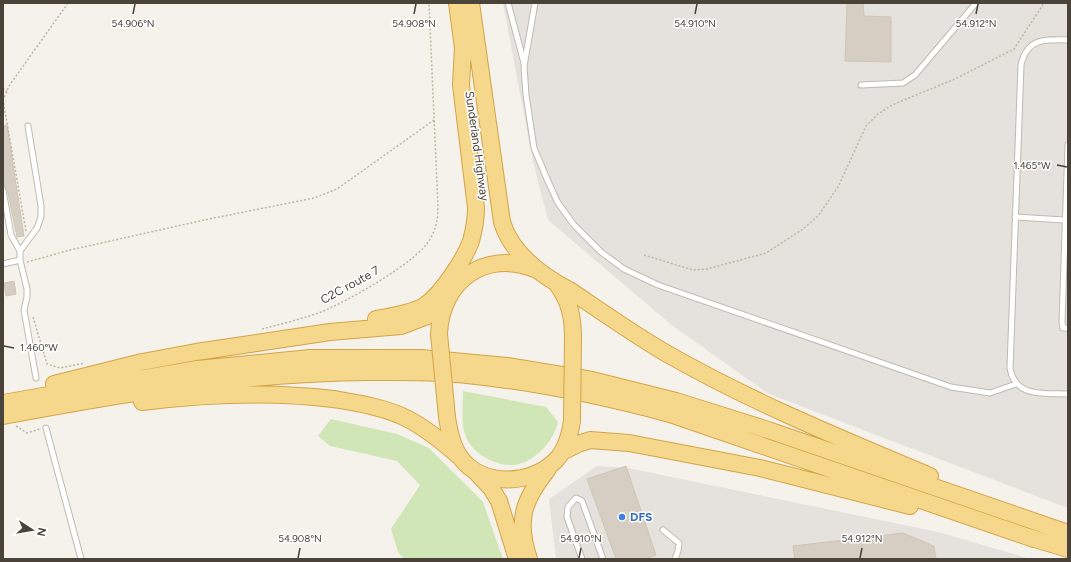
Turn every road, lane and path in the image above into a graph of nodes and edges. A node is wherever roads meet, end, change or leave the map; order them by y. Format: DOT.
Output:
graph roads {
  1 [pos="68,3"];
  2 [pos="429,3"];
  3 [pos="457,3"];
  4 [pos="470,3"];
  5 [pos="508,3"];
  6 [pos="535,3"];
  7 [pos="976,3"];
  8 [pos="1044,3"];
  9 [pos="1068,40"];
  10 [pos="463,47"];
  11 [pos="524,66"];
  12 [pos="861,85"];
  13 [pos="3,88"];
  14 [pos="6,92"];
  15 [pos="434,119"];
  16 [pos="28,126"];
  17 [pos="1068,145"];
  18 [pos="3,190"];
  19 [pos="1015,217"];
  20 [pos="1064,220"];
  21 [pos="28,240"];
  22 [pos="20,251"];
  23 [pos="644,255"];
  24 [pos="20,262"];
  25 [pos="3,264"];
  26 [pos="540,271"];
  27 [pos="556,283"];
  28 [pos="457,284"];
  29 [pos="446,300"];
  30 [pos="24,310"];
  31 [pos="1068,328"];
  32 [pos="258,330"];
  33 [pos="330,332"];
  34 [pos="90,362"];
  35 [pos="36,378"];
  36 [pos="1016,384"];
  37 [pos="1068,394"];
  38 [pos="3,400"];
  39 [pos="3,403"];
  40 [pos="7,422"];
  41 [pos="46,428"];
  42 [pos="562,452"];
  43 [pos="460,457"];
  44 [pos="551,464"];
  45 [pos="475,471"];
  46 [pos="1044,524"];
  47 [pos="664,530"];
  48 [pos="1068,533"];
  49 [pos="1034,539"];
  50 [pos="1068,549"];
  51 [pos="81,559"];
  52 [pos="517,559"];
  53 [pos="529,559"];
  54 [pos="582,559"];
  55 [pos="603,559"];
  56 [pos="675,559"];
  1 -- 14 [label="path"];
  2 -- 15 [label="path, C2C route 7"];
  3 -- 10 [label="highway, Sunderland Highway"];
  4 -- 26 [label="highway, Sunderland Highway"];
  5 -- 11 [label="lane"];
  6 -- 11 [label="lane"];
  7 -- 12 [label="lane"];
  8 -- 23 [label="path"];
  9 -- 19 [label="lane"];
  10 -- 28 [label="highway, Sunderland Highway"];
  10 -- 33 [label="highway"];
  11 -- 36 [label="lane"];
  13 -- 14 [label="path"];
  14 -- 21 [label="path"];
  15 -- 24 [label="path"];
  15 -- 32 [label="path, C2C route 7"];
  16 -- 21 [label="lane"];
  17 -- 20 [label="lane"];
  18 -- 22 [label="lane"];
  19 -- 20 [label="lane"];
  19 -- 36 [label="lane"];
  20 -- 31 [label="lane"];
  21 -- 22 [label="lane"];
  22 -- 24 [label="lane"];
  24 -- 25 [label="lane"];
  24 -- 30 [label="lane"];
  26 -- 27 [label="highway"];
  26 -- 28 [label="highway"];
  27 -- 42 [label="highway, bridge"];
  27 -- 46 [label="highway"];
  28 -- 29 [label="highway"];
  29 -- 33 [label="highway"];
  29 -- 43 [label="highway, bridge"];
  30 -- 34 [label="path"];
  30 -- 35 [label="lane"];
  33 -- 38 [label="highway"];
  36 -- 37 [label="lane"];
  39 -- 46 [label="highway"];
  40 -- 41 [label="path"];
  40 -- 43 [label="highway"];
  40 -- 49 [label="highway"];
  41 -- 51 [label="lane"];
  42 -- 44 [label="highway"];
  42 -- 49 [label="highway"];
  43 -- 45 [label="highway"];
  44 -- 45 [label="highway"];
  44 -- 53 [label="highway"];
  45 -- 52 [label="highway"];
  46 -- 48 [label="highway"];
  47 -- 56 [label="lane"];
  49 -- 50 [label="highway"];
  54 -- 55 [label="lane"];
}
